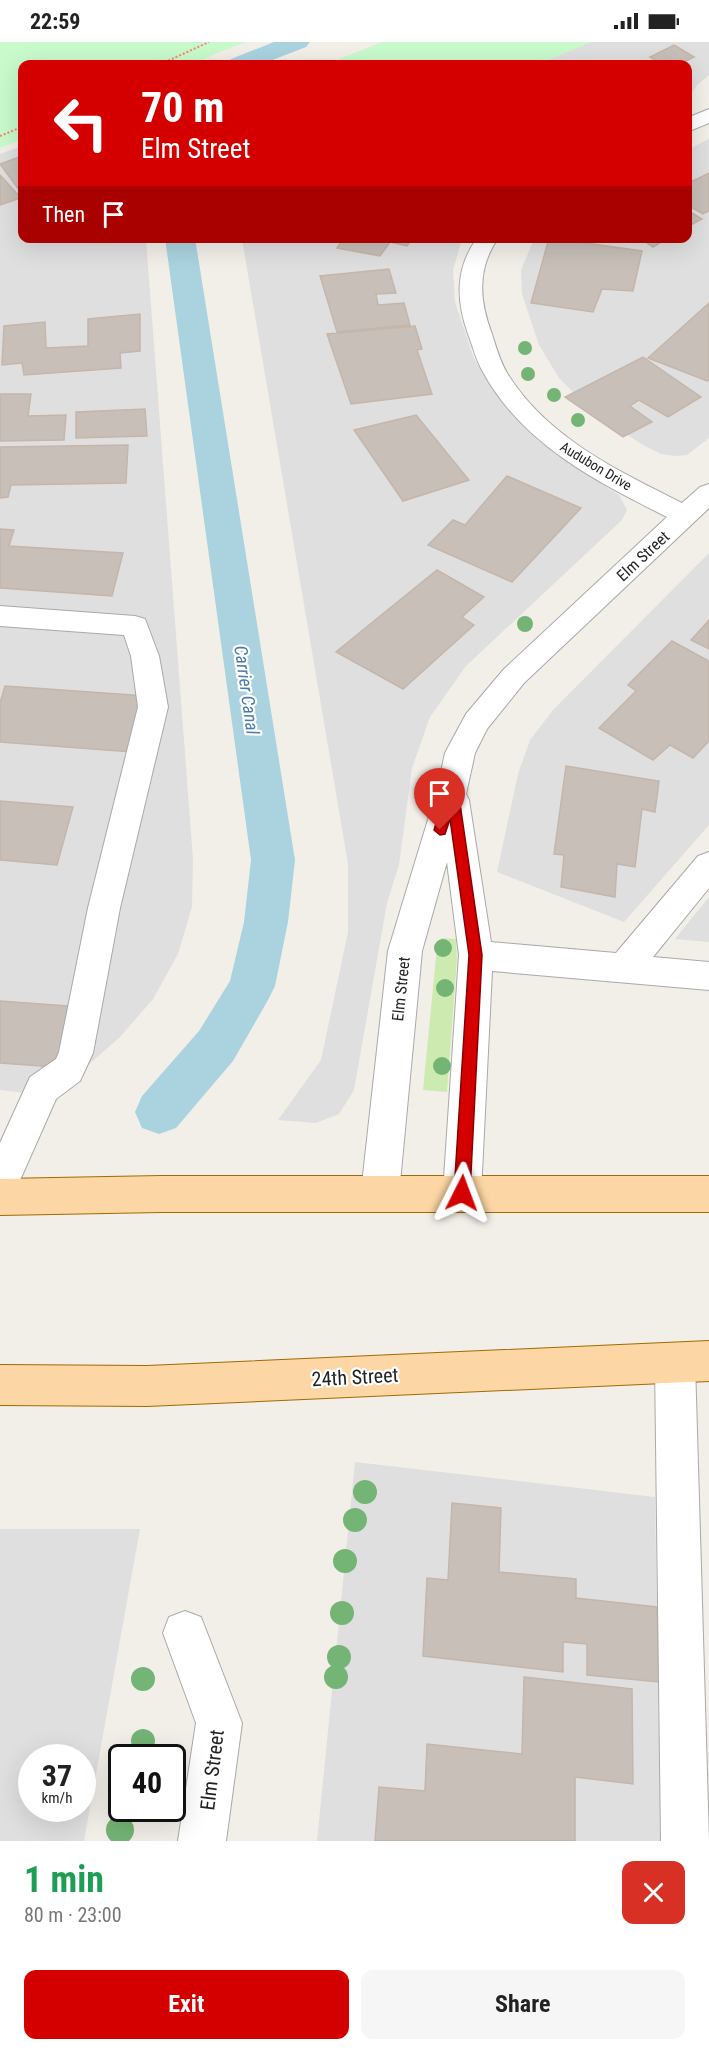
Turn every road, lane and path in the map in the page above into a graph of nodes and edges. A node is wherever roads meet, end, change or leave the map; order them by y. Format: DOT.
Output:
graph roads {
  1 [pos="209,42"];
  2 [pos="170,60"];
  3 [pos="709,115"];
  4 [pos="692,124"];
  5 [pos="18,129"];
  6 [pos="0,136"];
  7 [pos="485,243"];
  8 [pos="709,494"];
  9 [pos="686,516"];
  10 [pos="0,616"];
  11 [pos="452,790"];
  12 [pos="709,865"];
  13 [pos="476,955"];
  14 [pos="624,968"];
  15 [pos="709,976"];
  16 [pos="0,1184"];
  17 [pos="380,1193"];
  18 [pos="462,1193"];
  19 [pos="709,1194"];
  20 [pos="0,1197"];
  21 [pos="692,1363"];
  22 [pos="0,1386"];
  23 [pos="185,1633"];
  24 [pos="202,1841"];
  25 [pos="686,1841"];
  1 -- 2 [label="path"];
  3 -- 4 [label="street"];
  5 -- 6 [label="path"];
  7 -- 9 [label="street, Audubon Drive"];
  8 -- 9 [label="street, Elm Street"];
  9 -- 11 [label="street, Elm Street"];
  10 -- 16 [label="street"];
  11 -- 13 [label="street, Elm Street"];
  11 -- 17 [label="street, Elm Street"];
  12 -- 14 [label="street"];
  13 -- 14 [label="street"];
  13 -- 18 [label="street, Elm Street"];
  14 -- 15 [label="street"];
  17 -- 18 [label="main road"];
  17 -- 20 [label="main road"];
  18 -- 19 [label="main road"];
  21 -- 22 [label="main road, 24th Street"];
  21 -- 25 [label="street"];
  23 -- 24 [label="street, Elm Street"];
}
